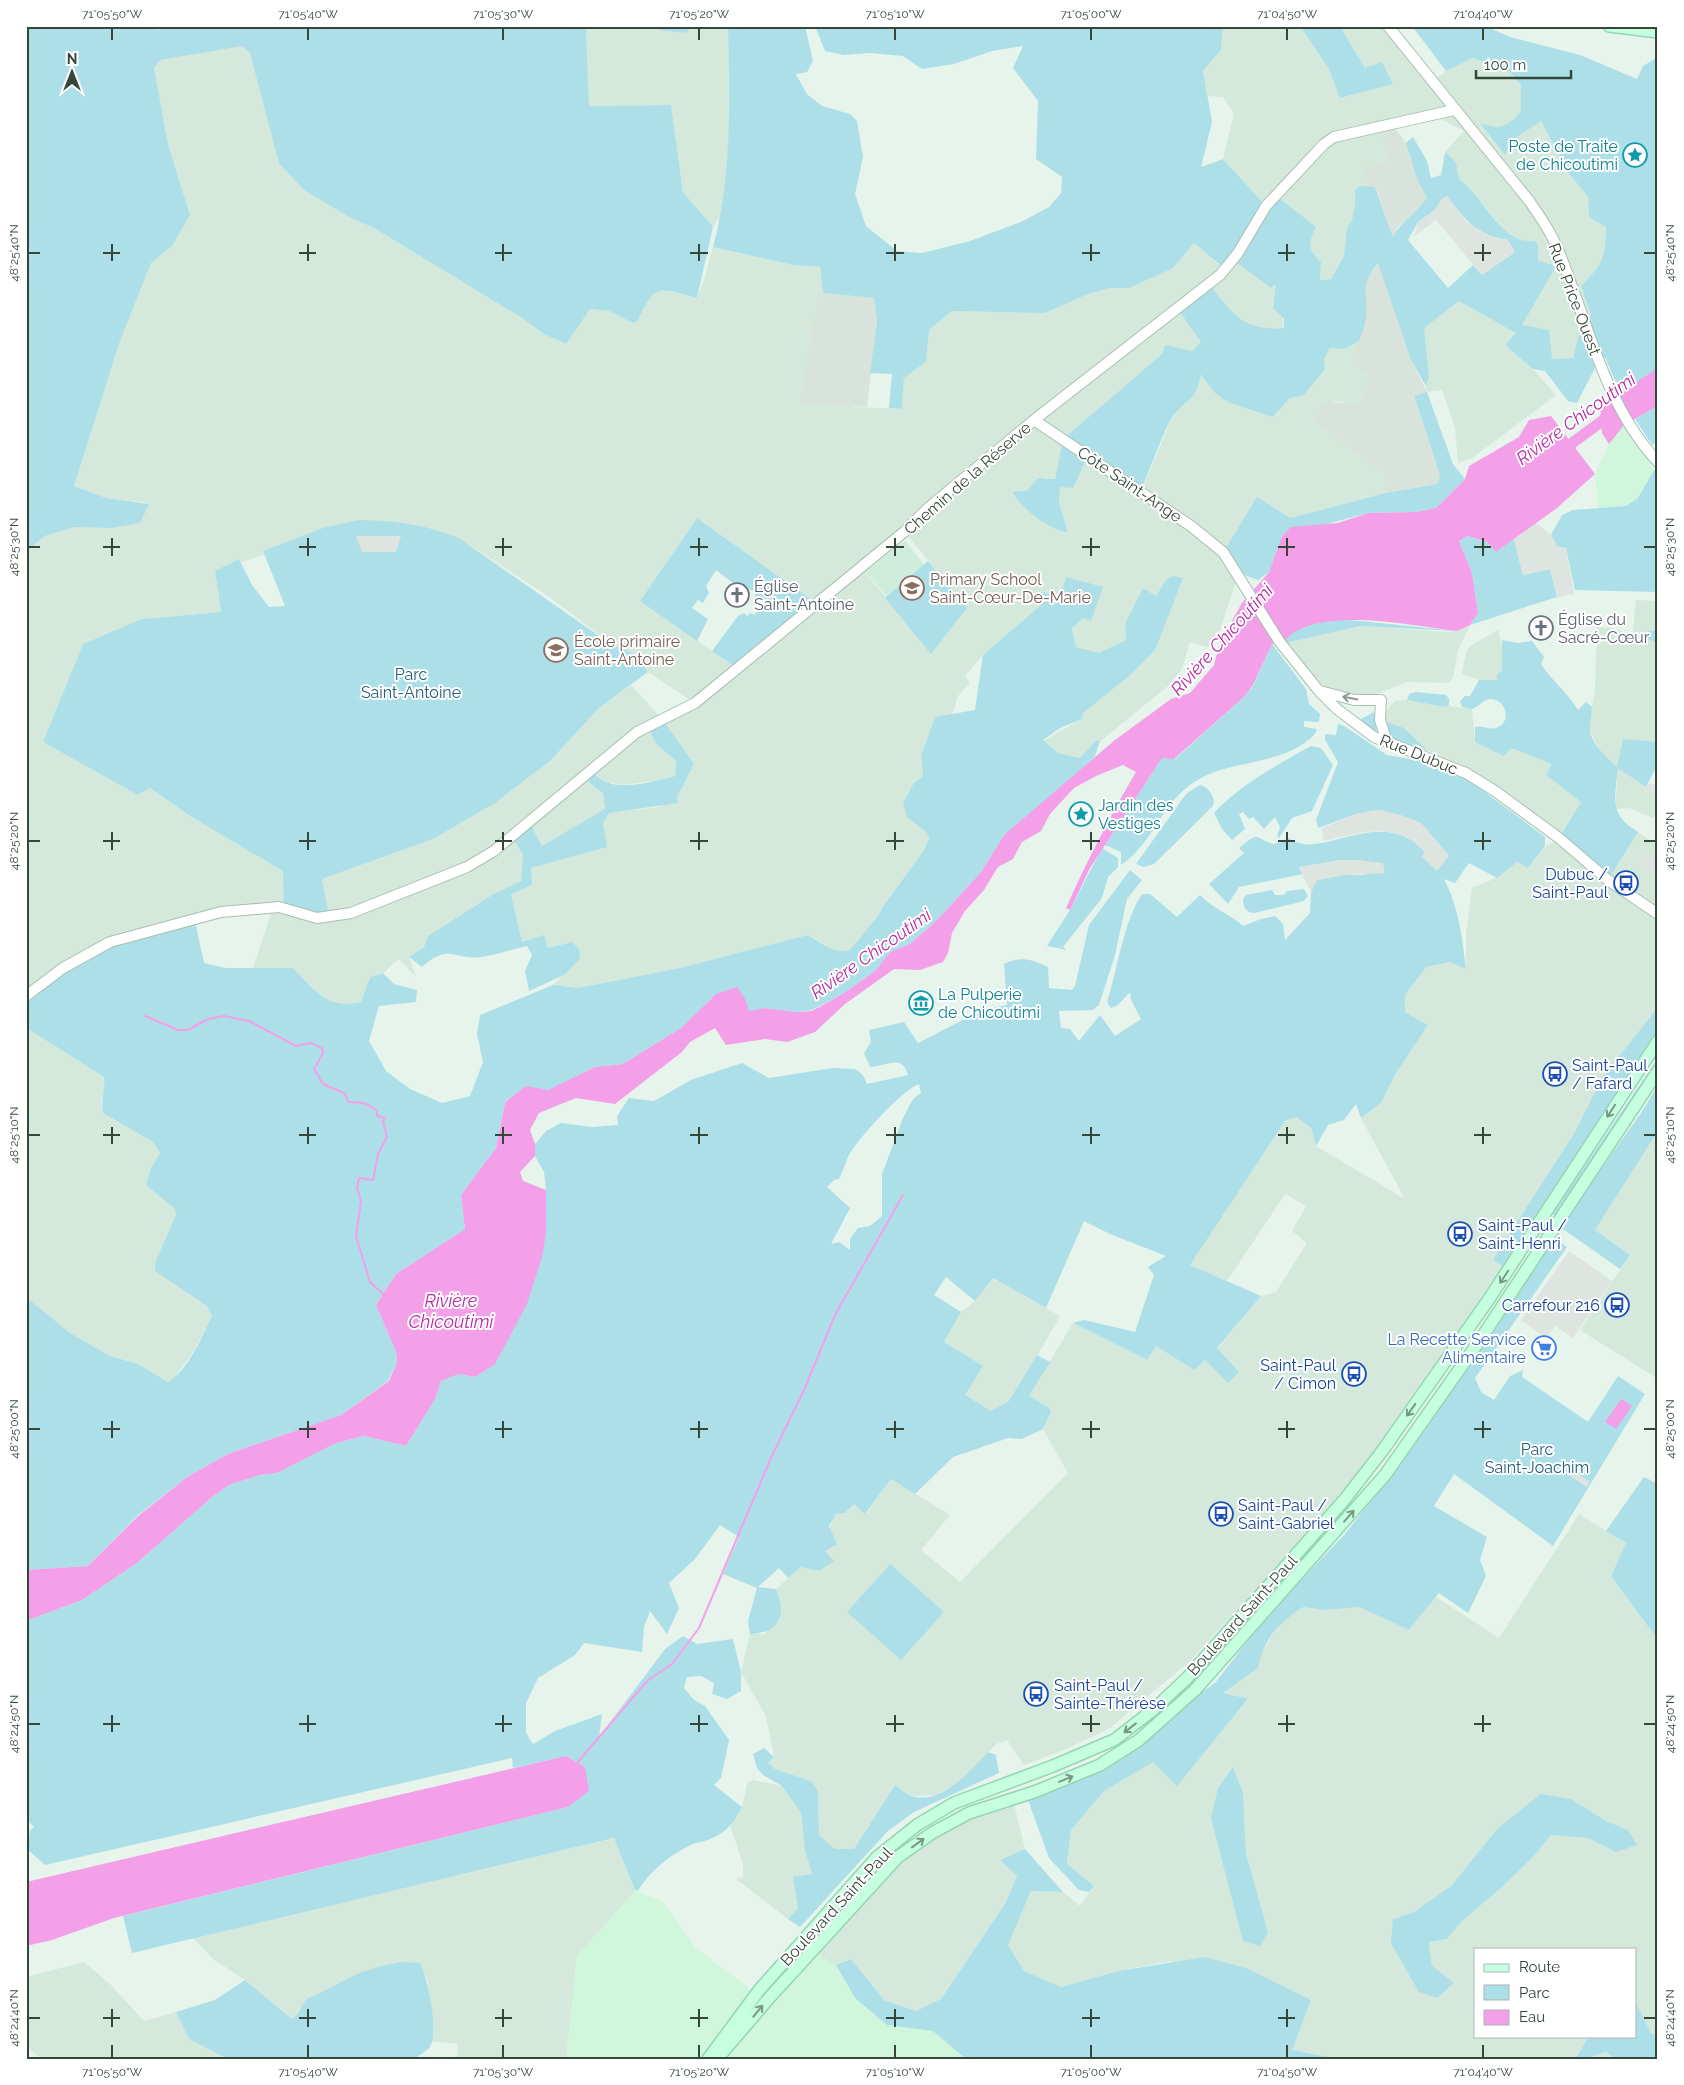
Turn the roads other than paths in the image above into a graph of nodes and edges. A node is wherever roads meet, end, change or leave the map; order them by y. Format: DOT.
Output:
graph roads {
  1 [pos="1388,26"];
  2 [pos="1609,26"];
  3 [pos="1658,32"];
  4 [pos="1454,110"];
  5 [pos="1034,420"];
  6 [pos="1658,462"];
  7 [pos="1223,552"];
  8 [pos="1319,691"];
  9 [pos="1387,742"];
  10 [pos="1658,914"];
  11 [pos="26,996"];
  12 [pos="1658,1041"];
  13 [pos="1658,1071"];
  14 [pos="708,2059"];
  15 [pos="717,2059"];
  1 -- 4 [label="street, Rue Price Ouest"];
  2 -- 3 [label="main road"];
  4 -- 5 [label="street, Chemin de la Réserve"];
  4 -- 6 [label="street, Rue Price Ouest"];
  5 -- 7 [label="street, Côte Saint-Ange"];
  5 -- 11 [label="street, Chemin de la Réserve"];
  7 -- 8 [label="street, Rue Dubuc"];
  8 -- 9 [label="street, Rue Dubuc"];
  9 -- 8 [label="street, one-way"];
  9 -- 10 [label="street, Rue Dubuc"];
  12 -- 14 [label="main road, Boulevard Saint-Paul, one-way"];
  15 -- 13 [label="main road, Boulevard Saint-Paul, one-way"];
}
